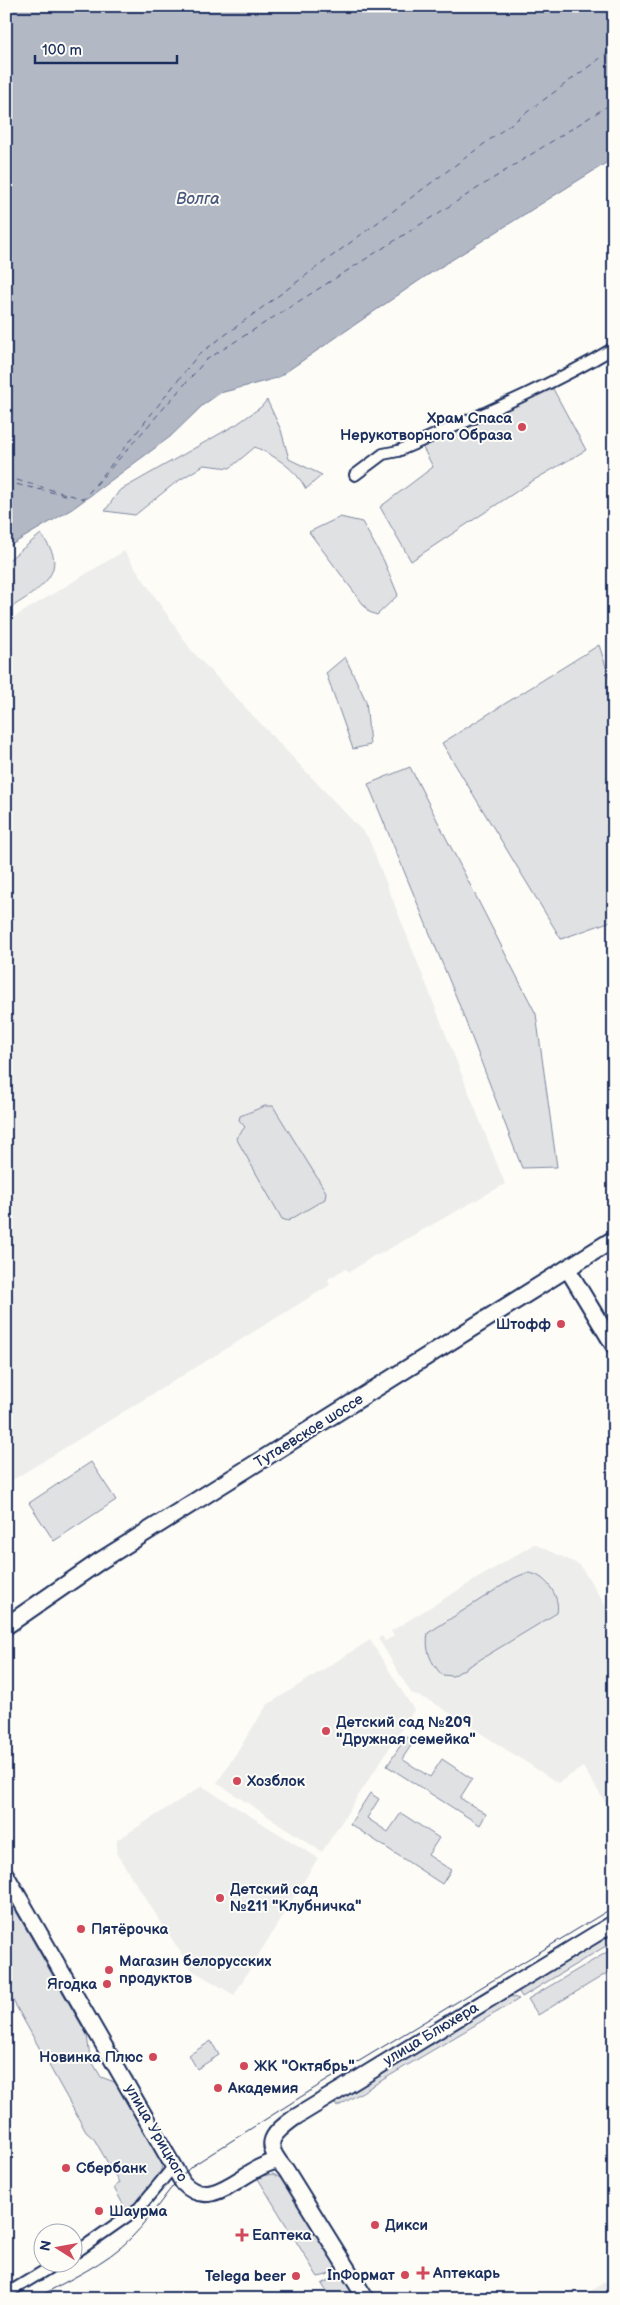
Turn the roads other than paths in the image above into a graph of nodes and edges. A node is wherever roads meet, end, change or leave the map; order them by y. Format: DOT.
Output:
graph roads {
  1 [pos="614,348"];
  2 [pos="355,475"];
  3 [pos="614,1239"];
  4 [pos="567,1268"];
  5 [pos="614,1346"];
  6 [pos="6,1626"];
  7 [pos="6,1875"];
  8 [pos="614,1923"];
  9 [pos="277,2161"];
  10 [pos="173,2167"];
  11 [pos="82,2247"];
  12 [pos="42,2272"];
  13 [pos="6,2294"];
  14 [pos="366,2299"];
  1 -- 2 [label="street"];
  3 -- 4 [label="main road, Тутаевское шоссе"];
  4 -- 5 [label="street"];
  4 -- 6 [label="main road, Тутаевское шоссе"];
  7 -- 10 [label="street, улица Урицкого"];
  8 -- 9 [label="street, улица Блюхера"];
  9 -- 10 [label="street, улица Урицкого"];
  9 -- 14 [label="street"];
  10 -- 11 [label="street"];
  12 -- 13 [label="street"];
}
